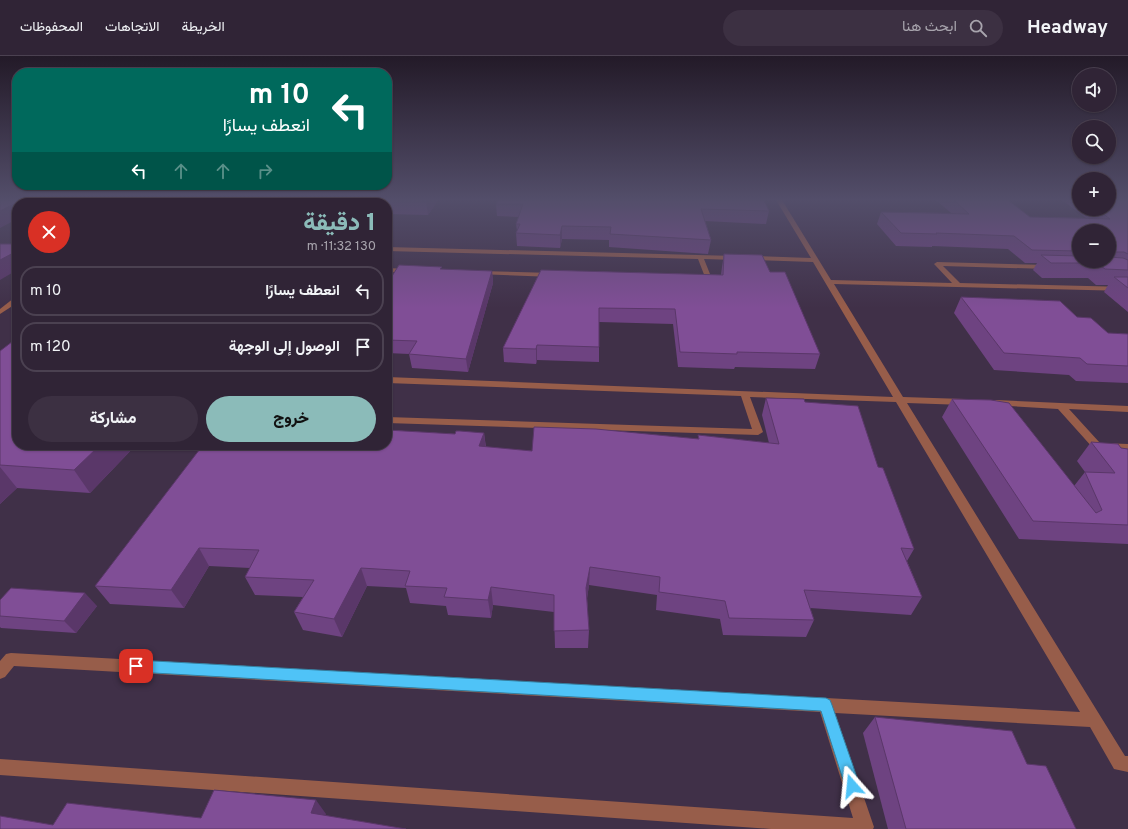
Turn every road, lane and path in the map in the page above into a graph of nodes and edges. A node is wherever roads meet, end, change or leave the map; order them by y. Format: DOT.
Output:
graph roads {
  1 [pos="801,236"];
  2 [pos="392,249"];
  3 [pos="700,257"];
  4 [pos="816,260"];
  5 [pos="1054,267"];
  6 [pos="392,270"];
  7 [pos="418,271"];
  8 [pos="473,273"];
  9 [pos="560,275"];
  10 [pos="693,279"];
  11 [pos="829,282"];
  12 [pos="958,285"];
  13 [pos="1128,289"];
  14 [pos="12,304"];
  15 [pos="0,312"];
  16 [pos="392,380"];
  17 [pos="745,394"];
  18 [pos="900,400"];
  19 [pos="1061,406"];
  20 [pos="1128,409"];
  21 [pos="392,420"];
  22 [pos="1128,447"];
  23 [pos="0,672"];
  24 [pos="826,705"];
  25 [pos="1094,720"];
  26 [pos="1128,764"];
  27 [pos="0,767"];
  1 -- 4 [label="street"];
  2 -- 3 [label="street"];
  3 -- 4 [label="street"];
  3 -- 10 [label="street"];
  4 -- 11 [label="street"];
  5 -- 12 [label="street"];
  6 -- 7 [label="street"];
  8 -- 9 [label="street"];
  11 -- 12 [label="street"];
  11 -- 18 [label="street"];
  12 -- 13 [label="street"];
  14 -- 15 [label="street"];
  16 -- 17 [label="street"];
  17 -- 18 [label="street"];
  17 -- 21 [label="street"];
  18 -- 19 [label="street"];
  18 -- 25 [label="street"];
  19 -- 20 [label="street"];
  19 -- 22 [label="street"];
  23 -- 24 [label="street"];
  24 -- 25 [label="street"];
  24 -- 27 [label="street"];
  25 -- 26 [label="street"];
}
